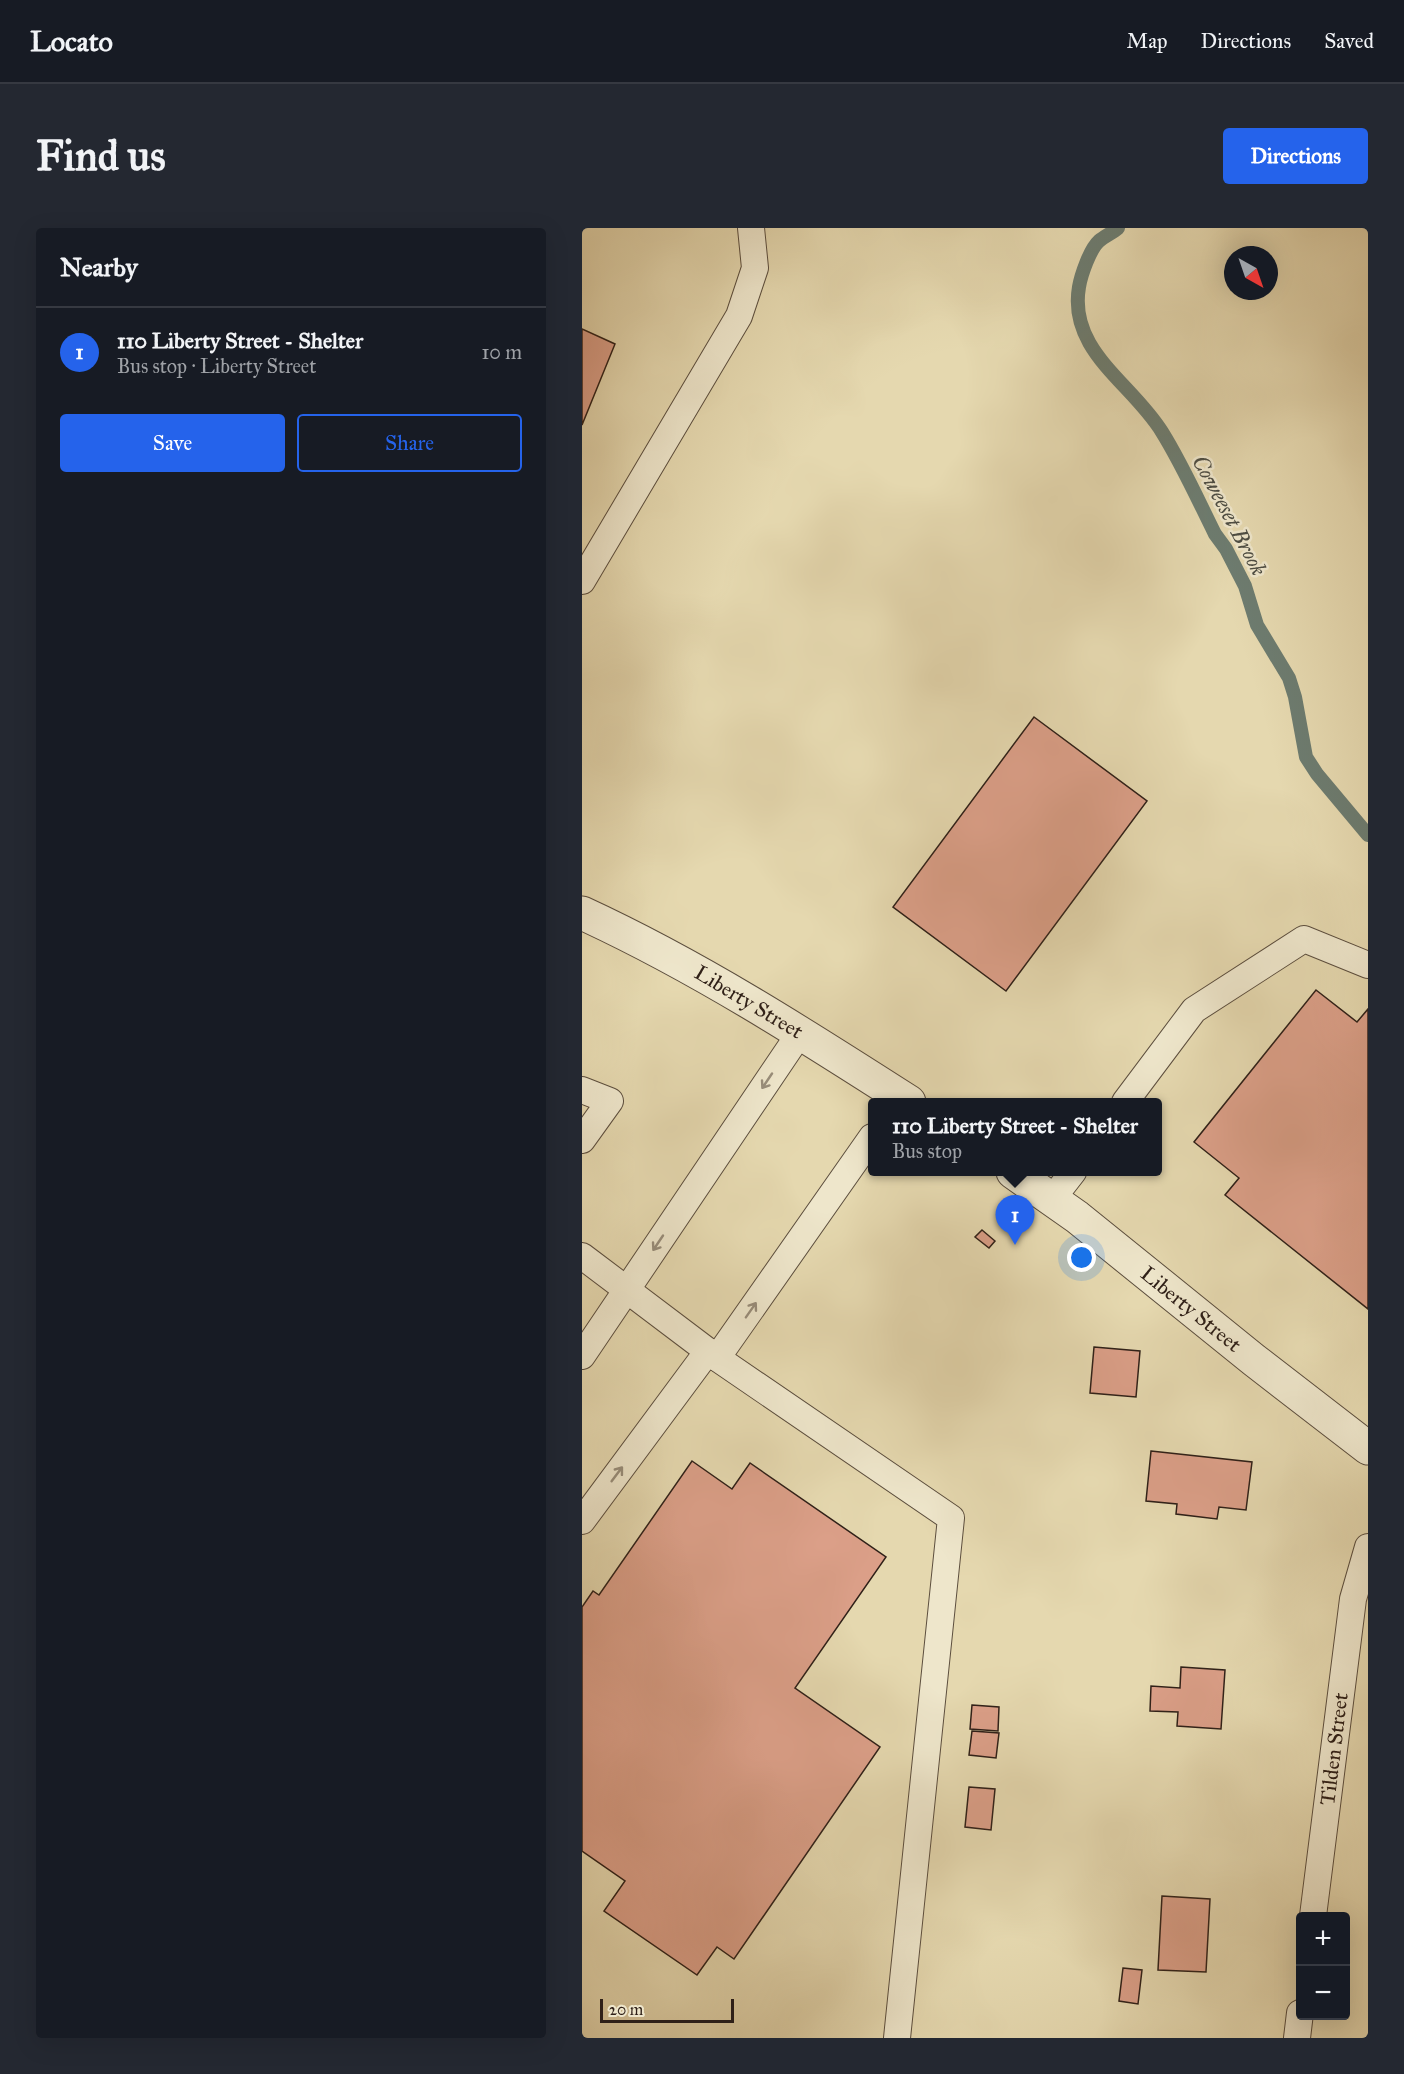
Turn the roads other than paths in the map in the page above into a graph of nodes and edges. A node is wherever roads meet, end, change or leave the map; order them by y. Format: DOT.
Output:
graph roads {
  1 [pos="751,228"];
  2 [pos="582,580"];
  3 [pos="582,913"];
  4 [pos="1368,965"];
  5 [pos="800,1033"];
  6 [pos="582,1090"];
  7 [pos="898,1098"];
  8 [pos="1128,1098"];
  9 [pos="582,1140"];
  10 [pos="868,1144"];
  11 [pos="1018,1176"];
  12 [pos="1070,1176"];
  13 [pos="1052,1199"];
  14 [pos="582,1256"];
  15 [pos="626,1290"];
  16 [pos="713,1354"];
  17 [pos="582,1356"];
  18 [pos="1368,1448"];
  19 [pos="582,1521"];
  20 [pos="1368,1548"];
  21 [pos="1314,1912"];
  22 [pos="1299,2020"];
  23 [pos="897,2038"];
  24 [pos="1297,2038"];
  1 -- 2 [label="lane"];
  3 -- 5 [label="street, Liberty Street"];
  4 -- 8 [label="lane"];
  5 -- 7 [label="street, Liberty Street"];
  5 -- 15 [label="lane, one-way"];
  6 -- 9 [label="lane"];
  16 -- 10 [label="lane, one-way"];
  11 -- 13 [label="street, Liberty Street"];
  12 -- 13 [label="lane"];
  13 -- 18 [label="street, Liberty Street"];
  14 -- 15 [label="lane"];
  15 -- 16 [label="lane"];
  15 -- 17 [label="lane"];
  19 -- 16 [label="lane, one-way"];
  16 -- 23 [label="lane"];
  20 -- 21 [label="lane, Tilden Street"];
  22 -- 24 [label="lane"];
}
